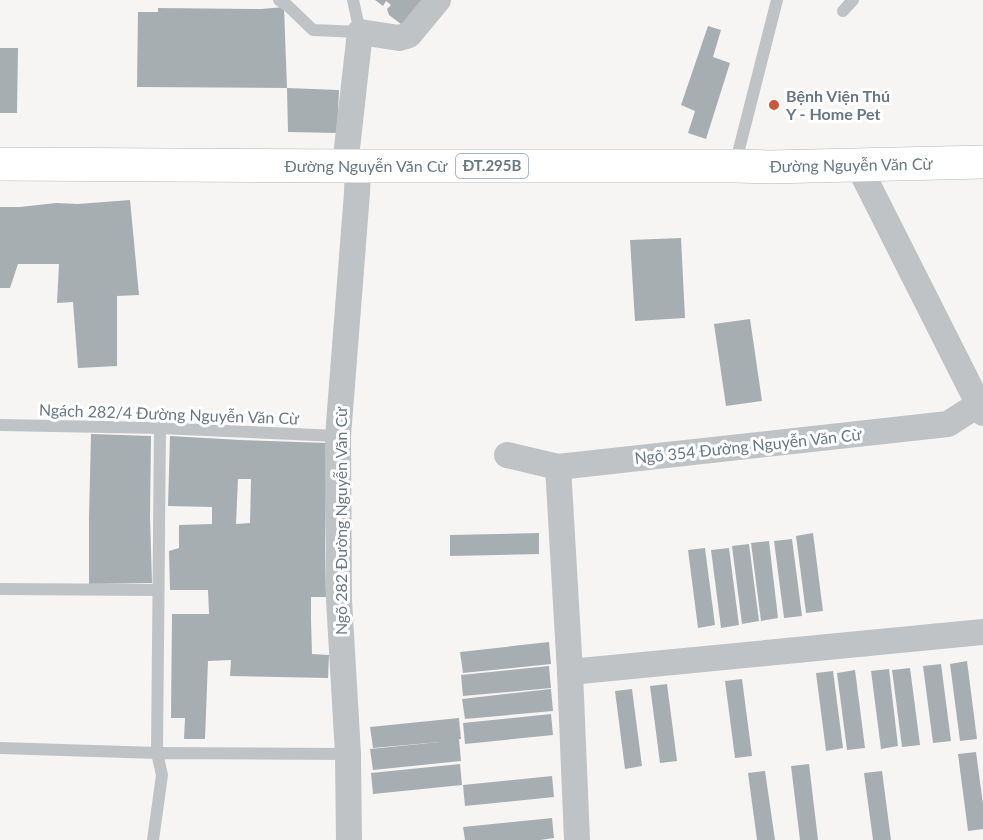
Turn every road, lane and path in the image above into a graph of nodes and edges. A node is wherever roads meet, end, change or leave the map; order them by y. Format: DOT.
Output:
graph roads {
  1 [pos="279,0"];
  2 [pos="353,0"];
  3 [pos="438,0"];
  4 [pos="777,0"];
  5 [pos="853,0"];
  6 [pos="843,11"];
  7 [pos="360,32"];
  8 [pos="983,162"];
  9 [pos="0,164"];
  10 [pos="858,165"];
  11 [pos="352,166"];
  12 [pos="734,166"];
  13 [pos="982,406"];
  14 [pos="0,425"];
  15 [pos="160,428"];
  16 [pos="338,436"];
  17 [pos="507,455"];
  18 [pos="558,467"];
  19 [pos="0,590"];
  20 [pos="158,590"];
  21 [pos="983,632"];
  22 [pos="570,672"];
  23 [pos="0,748"];
  24 [pos="157,753"];
  25 [pos="348,754"];
  26 [pos="153,840"];
  27 [pos="349,840"];
  28 [pos="577,840"];
  1 -- 7 [label="lane"];
  2 -- 7 [label="lane"];
  3 -- 7 [label="street"];
  4 -- 12 [label="lane"];
  5 -- 6 [label="lane"];
  7 -- 11 [label="street, Ngõ 282 Đường Nguyễn Văn Cừ"];
  8 -- 10 [label="main road, Đường Nguyễn Văn Cừ / ĐT.295B"];
  9 -- 11 [label="main road, Đường Nguyễn Văn Cừ / ĐT.295B"];
  10 -- 12 [label="main road, Đường Nguyễn Văn Cừ / ĐT.295B"];
  10 -- 13 [label="street"];
  11 -- 12 [label="main road, Đường Nguyễn Văn Cừ / ĐT.295B"];
  11 -- 16 [label="street, Ngõ 282 Đường Nguyễn Văn Cừ"];
  13 -- 18 [label="street, Ngõ 354 Đường Nguyễn Văn Cừ"];
  14 -- 15 [label="lane, Ngách 282/4 Đường Nguyễn Văn Cừ"];
  15 -- 16 [label="lane, Ngách 282/4 Đường Nguyễn Văn Cừ"];
  15 -- 20 [label="lane"];
  16 -- 25 [label="street, Ngõ 282 Đường Nguyễn Văn Cừ"];
  17 -- 18 [label="street, Ngõ 354 Đường Nguyễn Văn Cừ"];
  18 -- 22 [label="street"];
  19 -- 20 [label="lane"];
  20 -- 24 [label="lane"];
  21 -- 22 [label="street"];
  22 -- 28 [label="street"];
  23 -- 24 [label="lane"];
  24 -- 25 [label="lane"];
  24 -- 26 [label="lane"];
  25 -- 27 [label="street, Ngõ 282 Đường Nguyễn Văn Cừ"];
}
